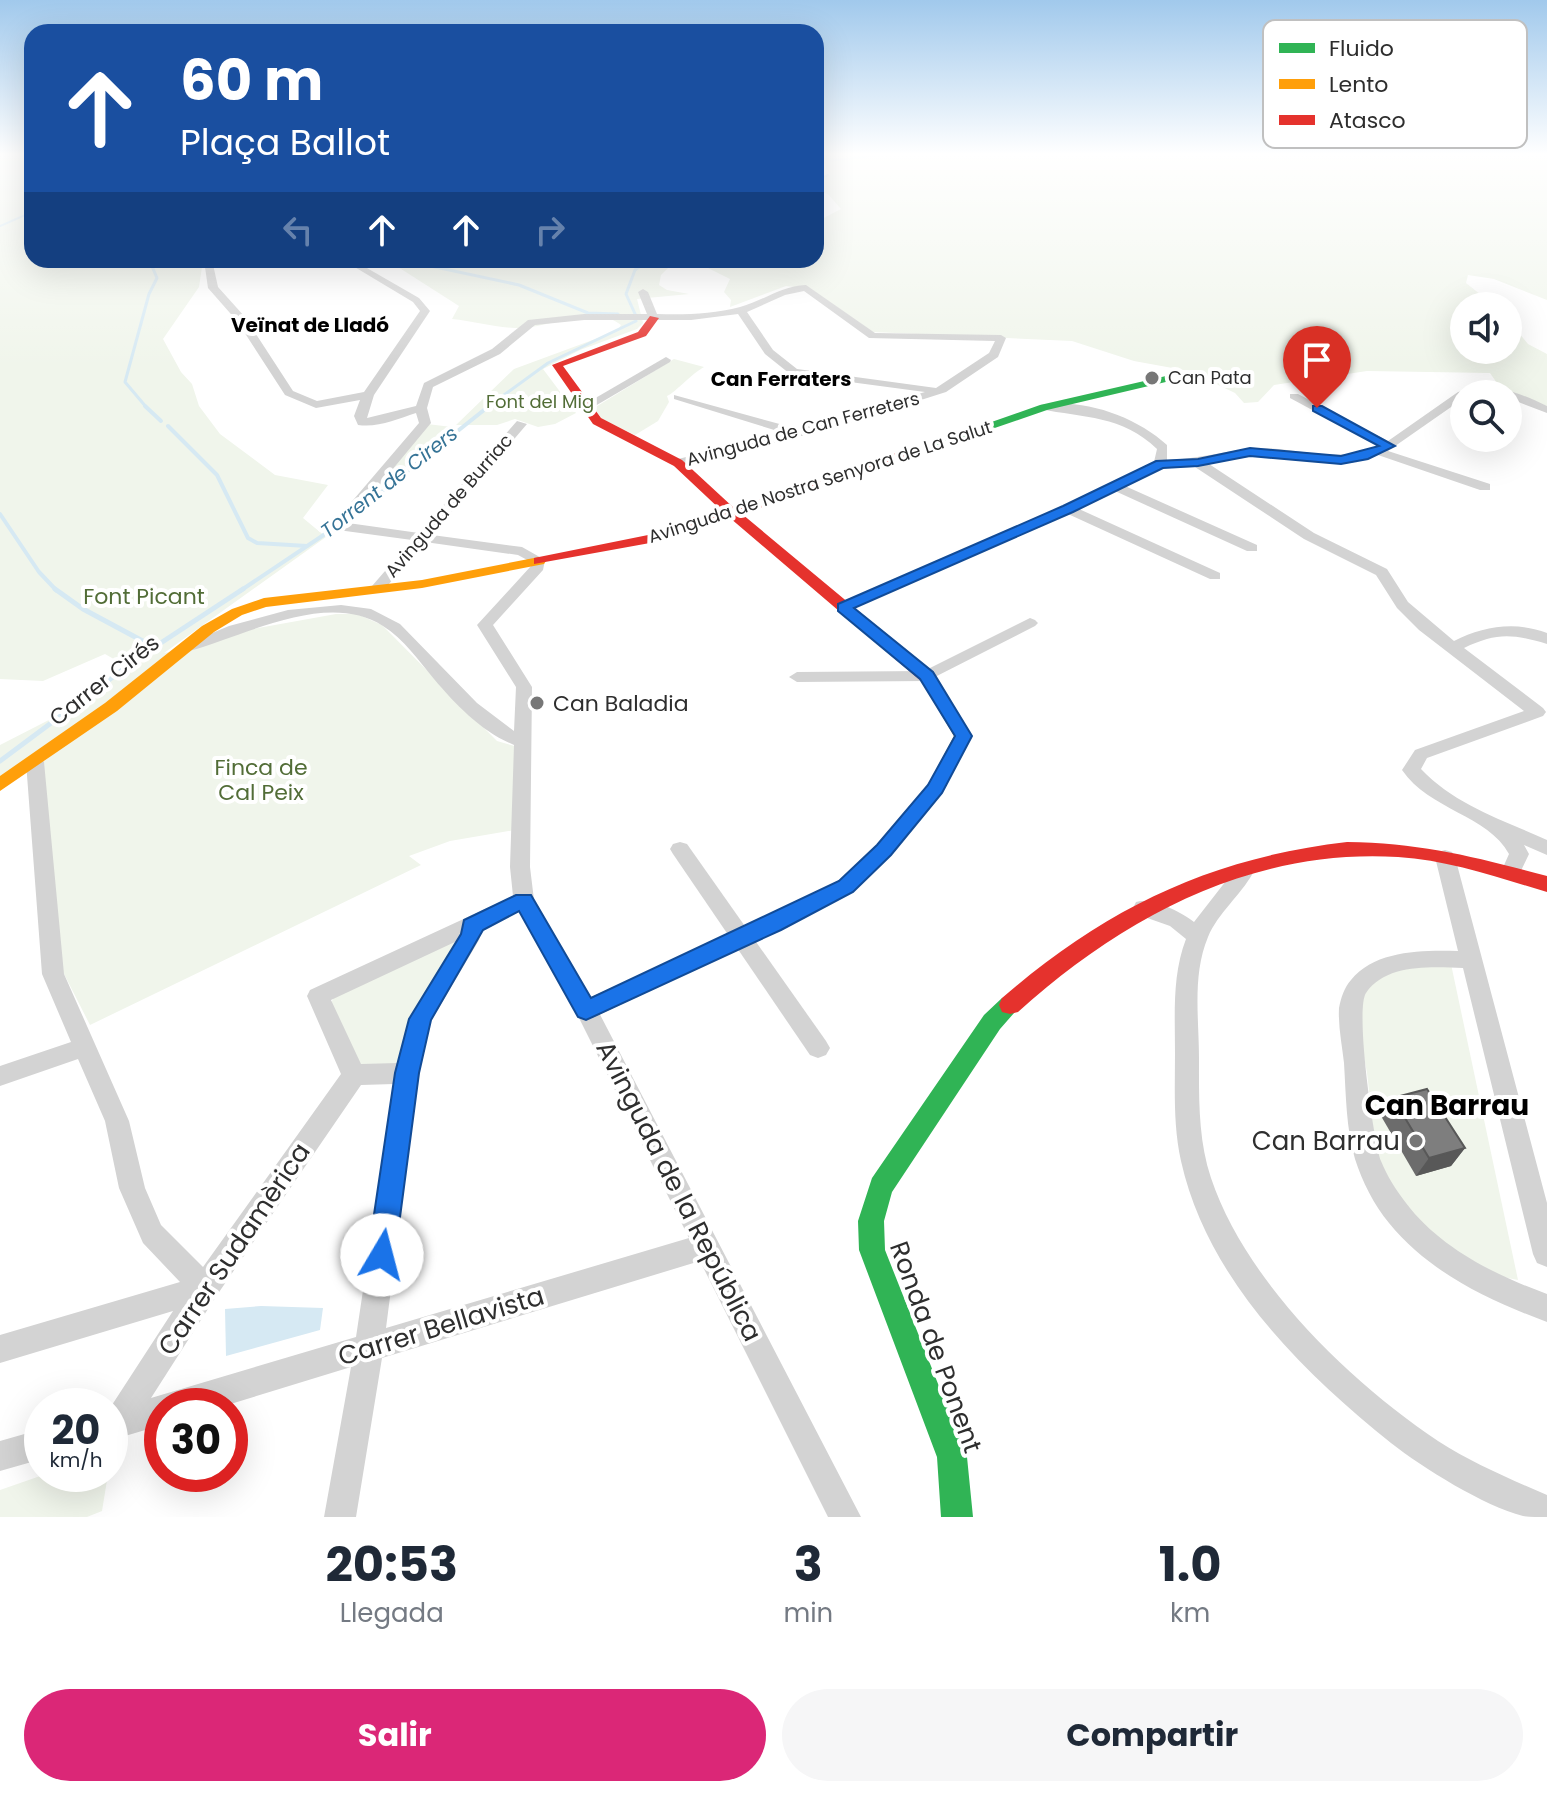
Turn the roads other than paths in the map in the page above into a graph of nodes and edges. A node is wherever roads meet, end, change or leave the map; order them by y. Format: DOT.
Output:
graph roads {
  1 [pos="211,268"];
  2 [pos="362,268"];
  3 [pos="643,292"];
  4 [pos="741,310"];
  5 [pos="654,318"];
  6 [pos="666,360"];
  7 [pos="1166,379"];
  8 [pos="942,390"];
  9 [pos="368,395"];
  10 [pos="1294,396"];
  11 [pos="678,397"];
  12 [pos="586,407"];
  13 [pos="1044,407"];
  14 [pos="421,408"];
  15 [pos="1547,410"];
  16 [pos="521,424"];
  17 [pos="797,432"];
  18 [pos="1384,449"];
  19 [pos="678,463"];
  20 [pos="1198,463"];
  21 [pos="1160,464"];
  22 [pos="1114,486"];
  23 [pos="1485,487"];
  24 [pos="1068,509"];
  25 [pos="732,513"];
  26 [pos="421,539"];
  27 [pos="1252,548"];
  28 [pos="538,560"];
  29 [pos="1215,576"];
  30 [pos="377,589"];
  31 [pos="844,607"];
  32 [pos="1030,623"];
  33 [pos="1547,639"];
  34 [pos="1454,647"];
  35 [pos="183,649"];
  36 [pos="927,676"];
  37 [pos="797,677"];
  38 [pos="1542,716"];
  39 [pos="524,742"];
  40 [pos="35,762"];
  41 [pos="0,785"];
  42 [pos="1483,819"];
  43 [pos="1547,848"];
  44 [pos="680,849"];
  45 [pos="1445,857"];
  46 [pos="1511,872"];
  47 [pos="1243,873"];
  48 [pos="1547,884"];
  49 [pos="524,900"];
  50 [pos="1143,908"];
  51 [pos="472,925"];
  52 [pos="1197,936"];
  53 [pos="740,939"];
  54 [pos="1471,960"];
  55 [pos="586,1010"];
  56 [pos="86,1047"];
  57 [pos="818,1048"];
  58 [pos="407,1073"];
  59 [pos="354,1075"];
  60 [pos="0,1076"];
  61 [pos="707,1246"];
  62 [pos="1547,1254"];
  63 [pos="205,1288"];
  64 [pos="1547,1308"];
  65 [pos="369,1347"];
  66 [pos="0,1349"];
  67 [pos="234,1388"];
  68 [pos="128,1404"];
  69 [pos="24,1449"];
  70 [pos="0,1456"];
  71 [pos="1547,1511"];
  72 [pos="340,1517"];
  73 [pos="845,1517"];
  74 [pos="957,1517"];
  1 -- 9 [label="street"];
  2 -- 9 [label="street"];
  3 -- 5 [label="street"];
  4 -- 5 [label="street"];
  4 -- 8 [label="street"];
  4 -- 8 [label="street, Avinguda de Can Ferreters"];
  5 -- 12 [label="street"];
  5 -- 14 [label="street"];
  6 -- 12 [label="street"];
  7 -- 13 [label="street, Avinguda de Nostra Senyora de La Salut"];
  8 -- 17 [label="street, Avinguda de Can Ferreters"];
  9 -- 14 [label="street"];
  10 -- 18 [label="street"];
  11 -- 17 [label="street"];
  12 -- 19 [label="street"];
  13 -- 21 [label="street"];
  13 -- 25 [label="street, Avinguda de Nostra Senyora de La Salut"];
  14 -- 26 [label="street"];
  15 -- 18 [label="street"];
  16 -- 26 [label="street, Avinguda de Burriac"];
  17 -- 19 [label="street, Avinguda de Can Ferreters"];
  18 -- 20 [label="street"];
  18 -- 23 [label="street"];
  19 -- 25 [label="street"];
  20 -- 21 [label="street"];
  20 -- 34 [label="street"];
  21 -- 22 [label="street"];
  22 -- 24 [label="street"];
  22 -- 27 [label="street"];
  24 -- 29 [label="street"];
  24 -- 31 [label="street"];
  25 -- 28 [label="street, Avinguda de Nostra Senyora de La Salut"];
  25 -- 31 [label="street"];
  26 -- 28 [label="street"];
  26 -- 30 [label="street, Avinguda de Burriac"];
  28 -- 30 [label="street, Avinguda de Nostra Senyora de La Salut"];
  28 -- 39 [label="street, Avinguda de la República"];
  30 -- 35 [label="street, Carrer Cirés"];
  31 -- 36 [label="street"];
  32 -- 36 [label="street"];
  33 -- 34 [label="street"];
  34 -- 38 [label="street"];
  35 -- 39 [label="street"];
  35 -- 40 [label="street, Carrer Cirés"];
  36 -- 37 [label="street"];
  36 -- 53 [label="street"];
  38 -- 42 [label="street"];
  39 -- 49 [label="street, Avinguda de la República"];
  40 -- 41 [label="street, Carrer Cirés"];
  40 -- 56 [label="street"];
  42 -- 43 [label="street"];
  42 -- 46 [label="street"];
  44 -- 53 [label="street"];
  45 -- 46 [label="street, Ronda de Ponent"];
  45 -- 47 [label="street, Ronda de Ponent"];
  45 -- 54 [label="street"];
  46 -- 48 [label="street, Ronda de Ponent"];
  47 -- 50 [label="street, Ronda de Ponent"];
  47 -- 52 [label="street"];
  49 -- 51 [label="street"];
  49 -- 55 [label="street, Avinguda de la República"];
  50 -- 52 [label="street"];
  50 -- 74 [label="street, Ronda de Ponent"];
  51 -- 58 [label="street"];
  51 -- 59 [label="street"];
  52 -- 71 [label="street"];
  53 -- 55 [label="street"];
  53 -- 57 [label="street"];
  54 -- 62 [label="street"];
  54 -- 64 [label="street"];
  55 -- 61 [label="street, Avinguda de la República"];
  56 -- 60 [label="street"];
  56 -- 63 [label="street"];
  58 -- 59 [label="street"];
  58 -- 65 [label="street"];
  59 -- 63 [label="street, Carrer Sudamèrica"];
  61 -- 65 [label="street, Carrer Bellavista"];
  61 -- 73 [label="street, Avinguda de la República"];
  63 -- 66 [label="street"];
  63 -- 68 [label="street, Carrer Sudamèrica"];
  65 -- 67 [label="street, Carrer Bellavista"];
  65 -- 72 [label="street"];
  69 -- 70 [label="street"];
}
